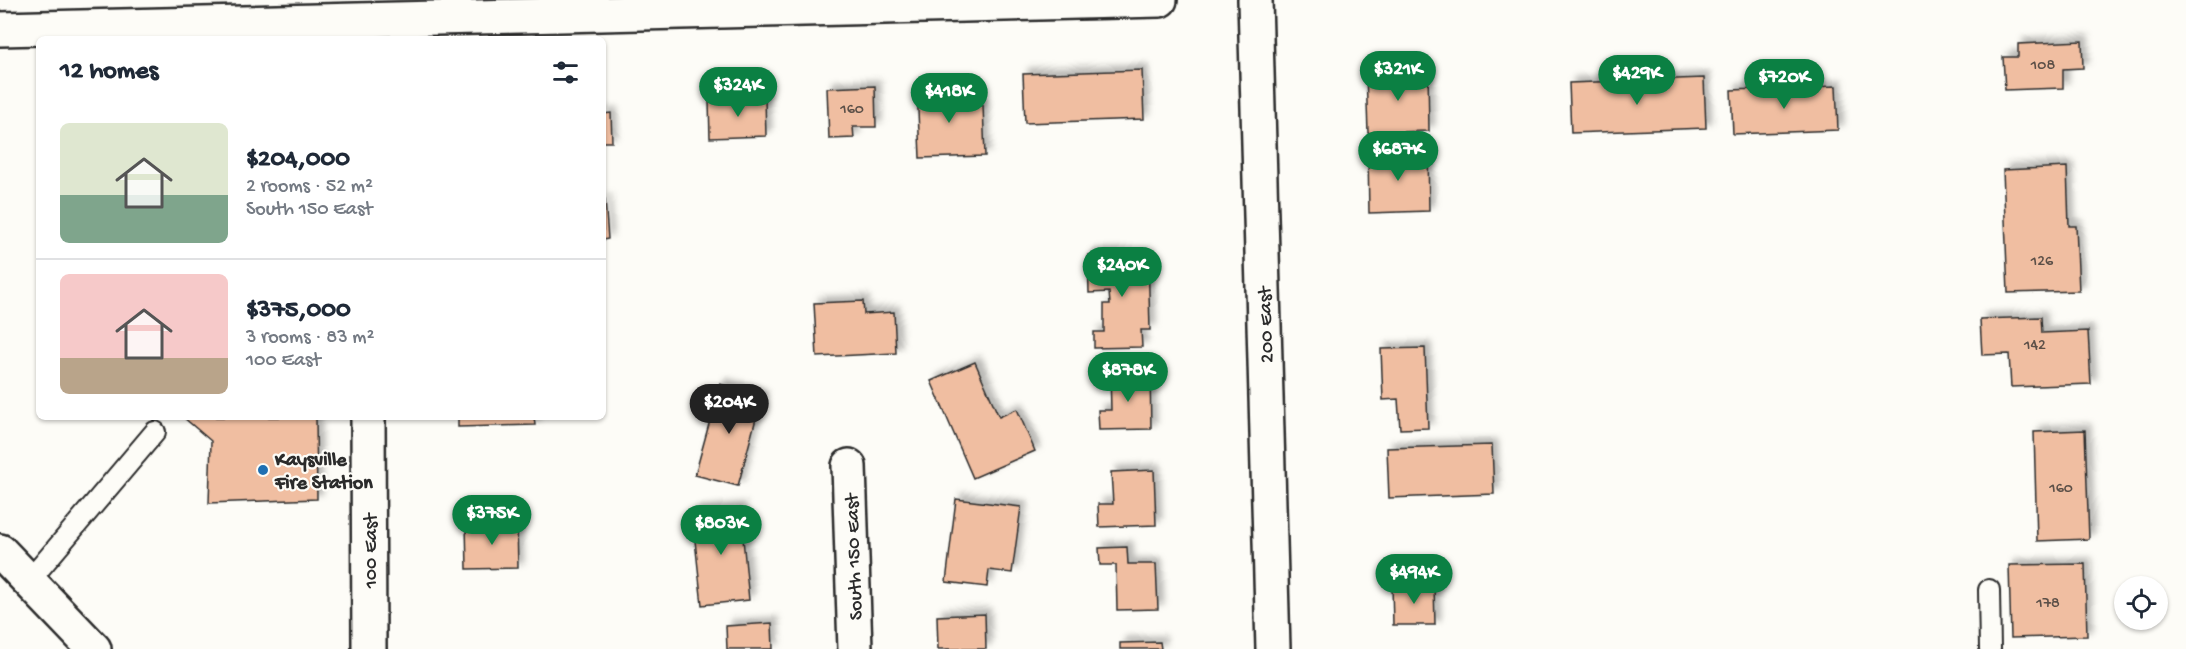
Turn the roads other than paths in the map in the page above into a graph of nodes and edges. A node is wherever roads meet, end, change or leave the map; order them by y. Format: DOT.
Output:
graph roads {
  1 [pos="1160,0"];
  2 [pos="1255,0"];
  3 [pos="341,20"];
  4 [pos="0,29"];
  5 [pos="211,31"];
  6 [pos="45,33"];
  7 [pos="368,420"];
  8 [pos="155,432"];
  9 [pos="849,466"];
  10 [pos="0,552"];
  11 [pos="29,581"];
  12 [pos="1989,590"];
  13 [pos="94,649"];
  14 [pos="369,649"];
  15 [pos="855,649"];
  16 [pos="1273,649"];
  17 [pos="1990,649"];
  1 -- 3 [label="street"];
  2 -- 16 [label="street, 200 East"];
  3 -- 5 [label="street"];
  4 -- 6 [label="street"];
  5 -- 6 [label="street"];
  7 -- 14 [label="street, 100 East"];
  8 -- 11 [label="lane"];
  9 -- 15 [label="street, South 150 East"];
  10 -- 11 [label="street"];
  11 -- 13 [label="street"];
  12 -- 17 [label="lane"];
}
